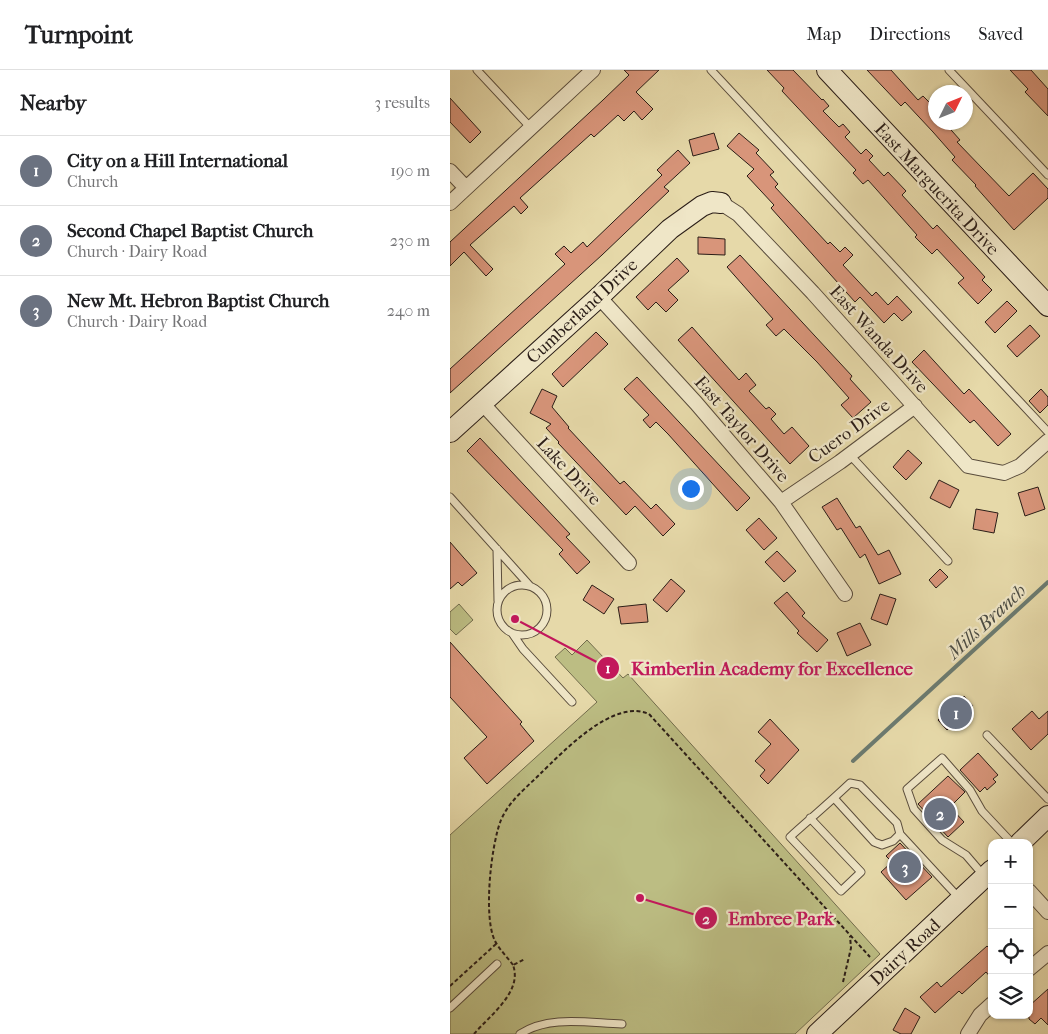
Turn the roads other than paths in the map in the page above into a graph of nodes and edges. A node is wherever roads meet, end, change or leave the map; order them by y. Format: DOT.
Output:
graph roads {
  1 [pos="478,70"];
  2 [pos="592,70"];
  3 [pos="711,70"];
  4 [pos="827,70"];
  5 [pos="949,70"];
  6 [pos="531,128"];
  7 [pos="450,171"];
  8 [pos="1048,175"];
  9 [pos="466,188"];
  10 [pos="450,203"];
  11 [pos="721,203"];
  12 [pos="599,297"];
  13 [pos="1048,306"];
  14 [pos="482,403"];
  15 [pos="915,406"];
  16 [pos="450,432"];
  17 [pos="1048,432"];
  18 [pos="1048,441"];
  19 [pos="850,455"];
  20 [pos="450,497"];
  21 [pos="781,502"];
  22 [pos="497,549"];
  23 [pos="948,561"];
  24 [pos="629,563"];
  25 [pos="530,586"];
  26 [pos="845,594"];
  27 [pos="498,604"];
  28 [pos="511,633"];
  29 [pos="572,702"];
  30 [pos="987,735"];
  31 [pos="834,798"];
  32 [pos="1048,799"];
  33 [pos="1048,816"];
  34 [pos="810,818"];
  35 [pos="900,834"];
  36 [pos="1008,839"];
  37 [pos="1024,839"];
  38 [pos="988,873"];
  39 [pos="1033,895"];
  40 [pos="960,899"];
  41 [pos="1048,912"];
  42 [pos="1048,953"];
  43 [pos="497,964"];
  44 [pos="1033,966"];
  45 [pos="450,1008"];
  46 [pos="988,1008"];
  47 [pos="622,1024"];
  48 [pos="968,1033"];
  49 [pos="520,1034"];
  50 [pos="818,1034"];
  1 -- 6 [label="lane"];
  2 -- 6 [label="street"];
  3 -- 17 [label="lane"];
  4 -- 13 [label="street, East Marguerita Drive"];
  5 -- 8 [label="lane"];
  6 -- 9 [label="street"];
  7 -- 9 [label="street"];
  9 -- 10 [label="street"];
  11 -- 12 [label="street, Cumberland Drive"];
  11 -- 15 [label="street, East Wanda Drive"];
  12 -- 14 [label="street, Cumberland Drive"];
  12 -- 21 [label="street, East Taylor Drive"];
  14 -- 16 [label="street, Cumberland Drive"];
  14 -- 24 [label="street, Lake Drive"];
  15 -- 18 [label="street, East Wanda Drive"];
  15 -- 19 [label="street, Cuero Drive"];
  19 -- 21 [label="street, Cuero Drive"];
  19 -- 23 [label="lane"];
  20 -- 22 [label="lane"];
  21 -- 26 [label="street, East Taylor Drive"];
  22 -- 25 [label="lane"];
  22 -- 27 [label="lane"];
  25 -- 27 [label="lane"];
  25 -- 28 [label="lane"];
  27 -- 28 [label="lane"];
  28 -- 29 [label="lane"];
  30 -- 32 [label="lane"];
  31 -- 34 [label="lane"];
  31 -- 35 [label="lane"];
  31 -- 35 [label="lane"];
  33 -- 37 [label="street"];
  34 -- 34 [label="lane"];
  35 -- 40 [label="lane"];
  36 -- 38 [label="lane"];
  38 -- 40 [label="street, Dairy Road"];
  39 -- 41 [label="street"];
  40 -- 50 [label="street, Dairy Road"];
  42 -- 44 [label="street"];
  43 -- 45 [label="lane"];
  46 -- 48 [label="street"];
  47 -- 49 [label="lane"];
}
